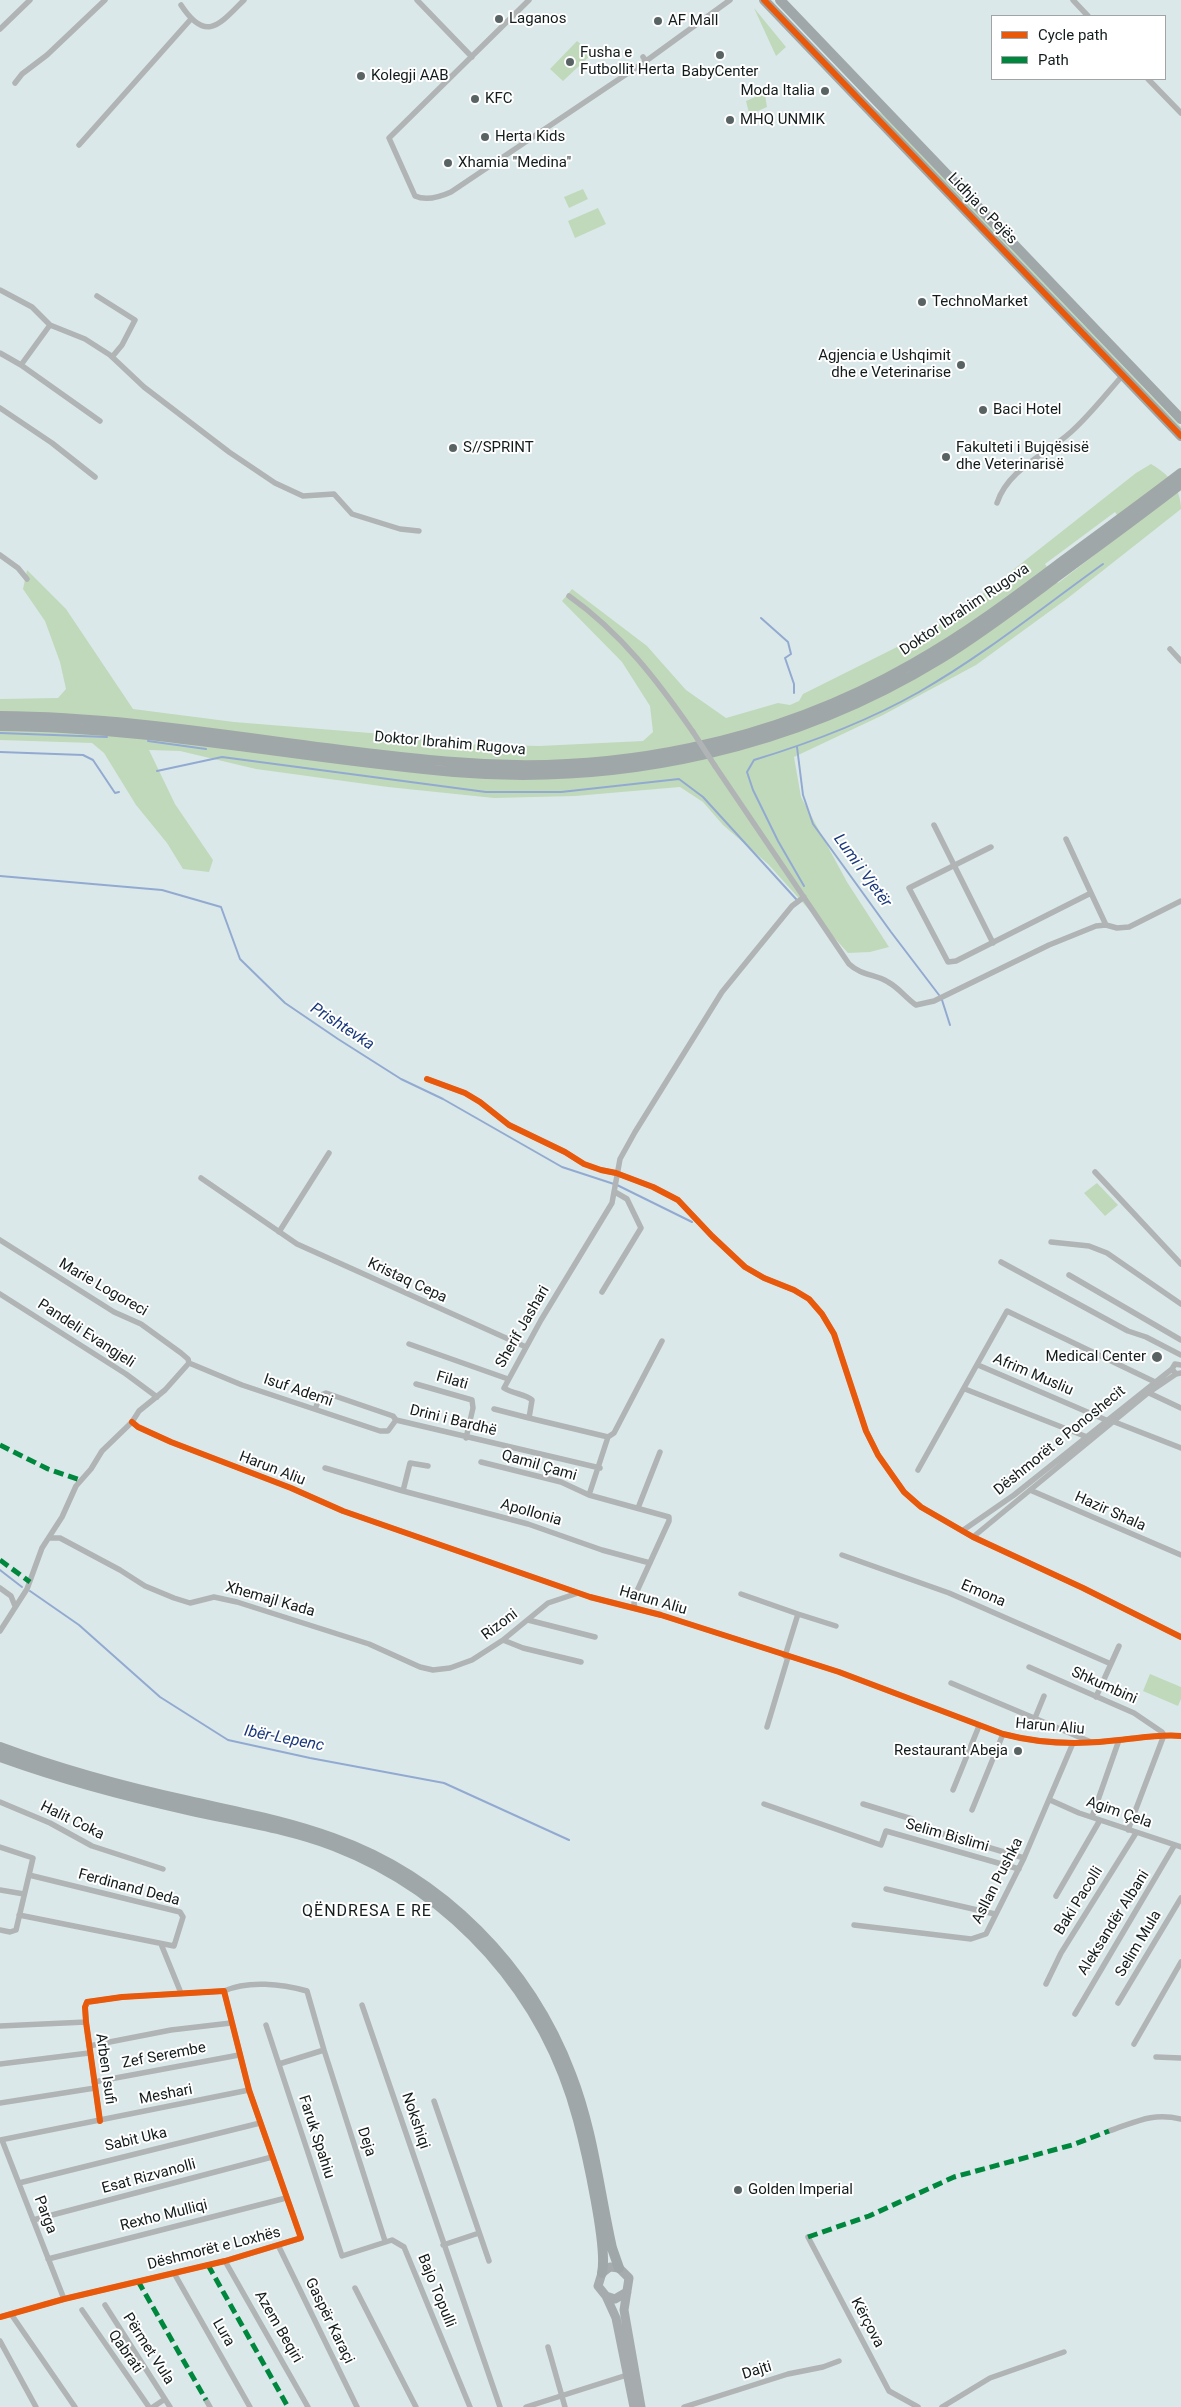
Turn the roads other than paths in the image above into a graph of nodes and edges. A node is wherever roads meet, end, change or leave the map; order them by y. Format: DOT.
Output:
graph roads {
  1 [pos="30,0"];
  2 [pos="105,0"];
  3 [pos="244,0"];
  4 [pos="417,0"];
  5 [pos="530,0"];
  6 [pos="730,0"];
  7 [pos="764,0"];
  8 [pos="780,0"];
  9 [pos="1073,0"];
  10 [pos="181,5"];
  11 [pos="1087,15"];
  12 [pos="191,19"];
  13 [pos="0,29"];
  14 [pos="472,57"];
  15 [pos="1149,80"];
  16 [pos="15,83"];
  17 [pos="1181,113"];
  18 [pos="79,145"];
  19 [pos="0,290"];
  20 [pos="97,296"];
  21 [pos="50,325"];
  22 [pos="0,353"];
  23 [pos="112,357"];
  24 [pos="21,365"];
  25 [pos="1123,376"];
  26 [pos="0,408"];
  27 [pos="1181,419"];
  28 [pos="100,421"];
  29 [pos="1181,436"];
  30 [pos="1181,473"];
  31 [pos="94,477"];
  32 [pos="1181,484"];
  33 [pos="1168,488"];
  34 [pos="997,503"];
  35 [pos="418,531"];
  36 [pos="0,555"];
  37 [pos="27,579"];
  38 [pos="569,596"];
  39 [pos="1170,650"];
  40 [pos="1181,661"];
  41 [pos="0,716"];
  42 [pos="0,726"];
  43 [pos="934,825"];
  44 [pos="1066,839"];
  45 [pos="991,847"];
  46 [pos="955,865"];
  47 [pos="1091,893"];
  48 [pos="804,898"];
  49 [pos="1181,901"];
  50 [pos="1106,924"];
  51 [pos="993,942"];
  52 [pos="427,1079"];
  53 [pos="329,1153"];
  54 [pos="1095,1172"];
  55 [pos="616,1173"];
  56 [pos="201,1178"];
  57 [pos="615,1190"];
  58 [pos="279,1232"];
  59 [pos="0,1240"];
  60 [pos="1050,1242"];
  61 [pos="1001,1262"];
  62 [pos="1181,1264"];
  63 [pos="1069,1275"];
  64 [pos="602,1292"];
  65 [pos="0,1294"];
  66 [pos="1181,1304"];
  67 [pos="662,1340"];
  68 [pos="1181,1340"];
  69 [pos="409,1344"];
  70 [pos="526,1347"];
  71 [pos="1181,1355"];
  72 [pos="189,1363"];
  73 [pos="1180,1363"];
  74 [pos="978,1365"];
  75 [pos="1176,1372"];
  76 [pos="508,1379"];
  77 [pos="1155,1382"];
  78 [pos="416,1384"];
  79 [pos="965,1389"];
  80 [pos="1146,1392"];
  81 [pos="157,1397"];
  82 [pos="1128,1406"];
  83 [pos="1181,1408"];
  84 [pos="315,1409"];
  85 [pos="494,1409"];
  86 [pos="529,1418"];
  87 [pos="1107,1419"];
  88 [pos="396,1420"];
  89 [pos="132,1422"];
  90 [pos="1114,1422"];
  91 [pos="608,1437"];
  92 [pos="466,1438"];
  93 [pos="1088,1438"];
  94 [pos="1181,1448"];
  95 [pos="660,1452"];
  96 [pos="481,1462"];
  97 [pos="428,1466"];
  98 [pos="325,1468"];
  99 [pos="600,1468"];
  100 [pos="918,1470"];
  101 [pos="1030,1490"];
  102 [pos="403,1491"];
  103 [pos="590,1495"];
  104 [pos="1008,1503"];
  105 [pos="638,1508"];
  106 [pos="962,1531"];
  107 [pos="973,1537"];
  108 [pos="49,1538"];
  109 [pos="842,1555"];
  110 [pos="1181,1555"];
  111 [pos="650,1563"];
  112 [pos="0,1588"];
  113 [pos="578,1593"];
  114 [pos="741,1594"];
  115 [pos="16,1606"];
  116 [pos="635,1608"];
  117 [pos="798,1614"];
  118 [pos="528,1620"];
  119 [pos="836,1626"];
  120 [pos="0,1631"];
  121 [pos="595,1637"];
  122 [pos="1181,1637"];
  123 [pos="502,1640"];
  124 [pos="1119,1646"];
  125 [pos="786,1657"];
  126 [pos="581,1662"];
  127 [pos="1111,1664"];
  128 [pos="1029,1667"];
  129 [pos="433,1670"];
  130 [pos="951,1683"];
  131 [pos="1044,1696"];
  132 [pos="1096,1697"];
  133 [pos="1035,1718"];
  134 [pos="979,1726"];
  135 [pos="767,1727"];
  136 [pos="1003,1734"];
  137 [pos="1164,1734"];
  138 [pos="1181,1736"];
  139 [pos="1119,1740"];
  140 [pos="1073,1743"];
  141 [pos="1093,1743"];
  142 [pos="0,1747"];
  143 [pos="0,1757"];
  144 [pos="953,1790"];
  145 [pos="1050,1800"];
  146 [pos="0,1802"];
  147 [pos="764,1804"];
  148 [pos="863,1804"];
  149 [pos="972,1810"];
  150 [pos="1092,1817"];
  151 [pos="1100,1820"];
  152 [pos="1128,1830"];
  153 [pos="1136,1833"];
  154 [pos="1178,1846"];
  155 [pos="0,1847"];
  156 [pos="1024,1858"];
  157 [pos="163,1869"];
  158 [pos="1018,1869"];
  159 [pos="29,1876"];
  160 [pos="886,1889"];
  161 [pos="0,1890"];
  162 [pos="24,1894"];
  163 [pos="1056,1896"];
  164 [pos="1181,1898"];
  165 [pos="995,1914"];
  166 [pos="19,1915"];
  167 [pos="854,1925"];
  168 [pos="0,1930"];
  169 [pos="161,1944"];
  170 [pos="1181,1962"];
  171 [pos="1046,1984"];
  172 [pos="224,1991"];
  173 [pos="181,1993"];
  174 [pos="1118,2003"];
  175 [pos="362,2005"];
  176 [pos="1075,2014"];
  177 [pos="86,2022"];
  178 [pos="231,2024"];
  179 [pos="266,2025"];
  180 [pos="0,2026"];
  181 [pos="1134,2044"];
  182 [pos="89,2046"];
  183 [pos="324,2050"];
  184 [pos="90,2053"];
  185 [pos="239,2054"];
  186 [pos="1156,2057"];
  187 [pos="1181,2058"];
  188 [pos="0,2064"];
  189 [pos="279,2064"];
  190 [pos="94,2085"];
  191 [pos="249,2090"];
  192 [pos="434,2101"];
  193 [pos="0,2103"];
  194 [pos="1181,2119"];
  195 [pos="100,2121"];
  196 [pos="260,2122"];
  197 [pos="1109,2131"];
  198 [pos="1,2140"];
  199 [pos="272,2158"];
  200 [pos="18,2183"];
  201 [pos="286,2198"];
  202 [pos="33,2220"];
  203 [pos="479,2233"];
  204 [pos="808,2236"];
  205 [pos="385,2241"];
  206 [pos="279,2246"];
  207 [pos="443,2246"];
  208 [pos="48,2259"];
  209 [pos="225,2261"];
  210 [pos="489,2261"];
  211 [pos="619,2268"];
  212 [pos="174,2273"];
  213 [pos="602,2273"];
  214 [pos="355,2288"];
  215 [pos="627,2292"];
  216 [pos="606,2296"];
  217 [pos="64,2299"];
  218 [pos="105,2305"];
  219 [pos="82,2310"];
  220 [pos="11,2314"];
  221 [pos="0,2317"];
  222 [pos="0,2341"];
  223 [pos="548,2347"];
  224 [pos="1064,2352"];
  225 [pos="839,2361"];
  226 [pos="627,2375"];
  227 [pos="562,2397"];
  228 [pos="165,2399"];
  229 [pos="206,2400"];
  230 [pos="36,2407"];
  231 [pos="75,2407"];
  232 [pos="149,2407"];
  233 [pos="153,2407"];
  234 [pos="170,2407"];
  235 [pos="210,2407"];
  236 [pos="250,2407"];
  237 [pos="308,2407"];
  238 [pos="357,2407"];
  239 [pos="416,2407"];
  240 [pos="470,2407"];
  241 [pos="500,2407"];
  242 [pos="526,2407"];
  243 [pos="565,2407"];
  244 [pos="634,2407"];
  245 [pos="641,2407"];
  246 [pos="684,2407"];
  247 [pos="918,2407"];
  248 [pos="942,2407"];
  1 -- 13 [label="street"];
  2 -- 16 [label="street"];
  3 -- 12 [label="street"];
  4 -- 14 [label="street"];
  5 -- 14 [label="street"];
  6 -- 14 [label="street"];
  7 -- 25 [label="highway, Lidhja e Pejës"];
  8 -- 27 [label="highway, Lidhja e Pejës"];
  9 -- 11 [label="street"];
  10 -- 12 [label="street"];
  12 -- 18 [label="street"];
  15 -- 17 [label="street"];
  19 -- 21 [label="street"];
  20 -- 23 [label="street"];
  21 -- 23 [label="street"];
  21 -- 24 [label="street"];
  22 -- 24 [label="street"];
  23 -- 35 [label="street"];
  24 -- 28 [label="street"];
  25 -- 29 [label="highway, Lidhja e Pejës"];
  25 -- 34 [label="street"];
  26 -- 31 [label="street"];
  30 -- 33 [label="highway, Doktor Ibrahim Rugova"];
  32 -- 33 [label="highway, Doktor Ibrahim Rugova"];
  33 -- 41 [label="highway, Doktor Ibrahim Rugova"];
  33 -- 42 [label="highway, Doktor Ibrahim Rugova"];
  36 -- 37 [label="street"];
  38 -- 48 [label="street, bridge"];
  39 -- 40 [label="street"];
  43 -- 46 [label="street"];
  44 -- 47 [label="street"];
  45 -- 46 [label="street"];
  46 -- 51 [label="street"];
  46 -- 51 [label="street"];
  47 -- 50 [label="street"];
  47 -- 51 [label="street"];
  48 -- 50 [label="street"];
  48 -- 55 [label="street"];
  49 -- 50 [label="street"];
  52 -- 55 [label="street"];
  53 -- 58 [label="street"];
  54 -- 62 [label="street"];
  55 -- 57 [label="street"];
  55 -- 106 [label="street"];
  56 -- 58 [label="street, Kristaq Cepa"];
  57 -- 64 [label="street"];
  57 -- 70 [label="street, Sherif Jashari"];
  58 -- 70 [label="street, Kristaq Cepa"];
  59 -- 72 [label="street, Marie Logoreci"];
  60 -- 66 [label="street"];
  61 -- 71 [label="street"];
  63 -- 68 [label="street"];
  65 -- 81 [label="street, Pandeli Evangjeli"];
  67 -- 91 [label="street"];
  69 -- 76 [label="street"];
  70 -- 76 [label="street, Sherif Jashari"];
  72 -- 81 [label="street"];
  72 -- 84 [label="street, Isuf Ademi"];
  73 -- 75 [label="street, Dëshmorët e Ponoshecit"];
  74 -- 77 [label="street"];
  74 -- 79 [label="street"];
  74 -- 87 [label="street, Afrim Musliu"];
  75 -- 77 [label="street, Dëshmorët e Ponoshecit"];
  75 -- 80 [label="street, Dëshmorët e Ponoshecit"];
  76 -- 86 [label="street, Sherif Jashari"];
  77 -- 80 [label="street, Dëshmorët e Ponoshecit"];
  78 -- 92 [label="street, Filati"];
  79 -- 93 [label="street"];
  79 -- 100 [label="street"];
  80 -- 82 [label="street, Dëshmorët e Ponoshecit"];
  80 -- 83 [label="street"];
  81 -- 89 [label="street"];
  82 -- 87 [label="street, Dëshmorët e Ponoshecit"];
  82 -- 90 [label="street, Dëshmorët e Ponoshecit"];
  84 -- 88 [label="street, Isuf Ademi"];
  84 -- 88 [label="street, Drini i Bardhë"];
  85 -- 86 [label="street"];
  86 -- 91 [label="street"];
  87 -- 90 [label="street, Afrim Musliu"];
  87 -- 93 [label="street, Dëshmorët e Ponoshecit"];
  88 -- 92 [label="street, Drini i Bardhë"];
  89 -- 108 [label="street"];
  89 -- 113 [label="street, Harun Aliu"];
  90 -- 93 [label="street, Dëshmorët e Ponoshecit"];
  90 -- 94 [label="street, Afrim Musliu"];
  91 -- 99 [label="street"];
  92 -- 99 [label="street, Drini i Bardhë"];
  93 -- 101 [label="street, Dëshmorët e Ponoshecit"];
  93 -- 104 [label="street, Dëshmorët e Ponoshecit"];
  95 -- 105 [label="street"];
  96 -- 103 [label="street, Qamil Çami"];
  97 -- 102 [label="street"];
  98 -- 102 [label="street, Apollonia"];
  99 -- 103 [label="street"];
  101 -- 104 [label="street, Dëshmorët e Ponoshecit"];
  101 -- 110 [label="street, Hazir Shala"];
  102 -- 111 [label="street, Apollonia"];
  103 -- 105 [label="street"];
  104 -- 106 [label="street, Dëshmorët e Ponoshecit"];
  104 -- 107 [label="street, Dëshmorët e Ponoshecit"];
  105 -- 111 [label="street"];
  106 -- 107 [label="street"];
  107 -- 122 [label="street"];
  108 -- 115 [label="street"];
  108 -- 129 [label="street, Xhemajl Kada"];
  109 -- 127 [label="street, Emona"];
  111 -- 116 [label="street"];
  112 -- 115 [label="street"];
  113 -- 116 [label="street, Harun Aliu"];
  113 -- 118 [label="street, Rizoni"];
  114 -- 117 [label="street"];
  115 -- 120 [label="street"];
  116 -- 125 [label="street, Harun Aliu"];
  117 -- 119 [label="street"];
  117 -- 125 [label="street"];
  118 -- 121 [label="street"];
  118 -- 123 [label="street, Rizoni"];
  123 -- 126 [label="street"];
  123 -- 129 [label="street, Rizoni"];
  124 -- 127 [label="street"];
  125 -- 134 [label="street, Harun Aliu"];
  125 -- 135 [label="street"];
  127 -- 132 [label="street"];
  128 -- 132 [label="street, Shkumbini"];
  130 -- 133 [label="street"];
  131 -- 133 [label="street"];
  132 -- 137 [label="street, Shkumbini"];
  133 -- 141 [label="street"];
  134 -- 136 [label="street, Harun Aliu"];
  134 -- 144 [label="street"];
  136 -- 140 [label="street, Harun Aliu"];
  136 -- 149 [label="street, Harun Aliu"];
  137 -- 138 [label="street, Harun Aliu"];
  137 -- 139 [label="street, Harun Aliu"];
  137 -- 152 [label="street"];
  139 -- 141 [label="street, Harun Aliu"];
  139 -- 150 [label="street"];
  140 -- 141 [label="street, Harun Aliu"];
  140 -- 145 [label="street, Asllan Pushka"];
  142 -- 211 [label="highway"];
  143 -- 213 [label="highway"];
  145 -- 150 [label="street, Agim Çela"];
  145 -- 156 [label="street, Asllan Pushka"];
  146 -- 157 [label="street, Halit Coka"];
  147 -- 158 [label="street, Selim Bislimi"];
  148 -- 156 [label="street"];
  150 -- 151 [label="street, Agim Çela"];
  151 -- 152 [label="street, Agim Çela"];
  151 -- 163 [label="street"];
  152 -- 153 [label="street, Agim Çela"];
  153 -- 154 [label="street, Agim Çela"];
  153 -- 171 [label="street, Baki Pacolli"];
  154 -- 176 [label="street, Aleksandër Albani"];
  155 -- 159 [label="street"];
  156 -- 158 [label="street, Asllan Pushka"];
  158 -- 165 [label="street, Asllan Pushka"];
  159 -- 162 [label="street"];
  159 -- 169 [label="street, Ferdinand Deda"];
  160 -- 165 [label="street"];
  161 -- 162 [label="street"];
  162 -- 166 [label="street"];
  164 -- 174 [label="street, Selim Mula"];
  165 -- 167 [label="street, Asllan Pushka"];
  166 -- 168 [label="street"];
  166 -- 169 [label="street"];
  169 -- 173 [label="street"];
  170 -- 181 [label="street"];
  172 -- 173 [label="street"];
  172 -- 178 [label="street, Dëshmorët e Loxhës"];
  172 -- 183 [label="street, Deja"];
  173 -- 177 [label="street"];
  175 -- 207 [label="street, Nokshiqi"];
  177 -- 180 [label="street, Arben Isufi"];
  177 -- 182 [label="street, Arben Isufi"];
  178 -- 182 [label="street"];
  178 -- 185 [label="street, Dëshmorët e Loxhës"];
  179 -- 189 [label="street, Faruk Spahiu"];
  182 -- 184 [label="street, Arben Isufi"];
  183 -- 189 [label="street"];
  183 -- 205 [label="street, Deja"];
  184 -- 188 [label="street"];
  184 -- 190 [label="street, Arben Isufi"];
  185 -- 190 [label="street, Zef Serembe"];
  185 -- 191 [label="street, Dëshmorët e Loxhës"];
  186 -- 187 [label="street"];
  189 -- 205 [label="street, Faruk Spahiu"];
  190 -- 193 [label="street, Zef Serembe"];
  190 -- 195 [label="street, Arben Isufi"];
  191 -- 195 [label="street, Meshari"];
  191 -- 196 [label="street, Dëshmorët e Loxhës"];
  192 -- 203 [label="street, Nokshiqi"];
  194 -- 197 [label="street"];
  195 -- 198 [label="street, Meshari"];
  196 -- 199 [label="street, Dëshmorët e Loxhës"];
  196 -- 200 [label="street, Sabit Uka"];
  198 -- 200 [label="street, Parga"];
  199 -- 201 [label="street, Dëshmorët e Loxhës"];
  199 -- 202 [label="street, Esat Rizvanolli"];
  200 -- 202 [label="street, Parga"];
  201 -- 206 [label="street, Dëshmorët e Loxhës"];
  201 -- 208 [label="street, Rexho Mulliqi"];
  202 -- 208 [label="street, Parga"];
  203 -- 207 [label="street"];
  203 -- 210 [label="street, Nokshiqi"];
  204 -- 247 [label="street, Kërçova"];
  205 -- 240 [label="street, Bajo Topulli"];
  206 -- 209 [label="street, Dëshmorët e Loxhës"];
  206 -- 238 [label="street, Gaspër Karaçi"];
  207 -- 241 [label="street, Nokshiqi"];
  208 -- 217 [label="street, Parga"];
  209 -- 212 [label="street, Dëshmorët e Loxhës"];
  209 -- 237 [label="street, Azem Beqiri"];
  211 -- 213 [label="main road"];
  211 -- 215 [label="main road"];
  212 -- 217 [label="street, Dëshmorët e Loxhës"];
  212 -- 236 [label="street, Lura"];
  213 -- 216 [label="main road"];
  214 -- 239 [label="street"];
  215 -- 216 [label="main road"];
  215 -- 245 [label="main road"];
  216 -- 226 [label="main road"];
  217 -- 220 [label="street, Dëshmorët e Loxhës"];
  218 -- 228 [label="street, Përmet Vula"];
  219 -- 232 [label="street, Qabrati"];
  220 -- 221 [label="street, Dëshmorët e Loxhës"];
  220 -- 231 [label="street"];
  222 -- 230 [label="street"];
  223 -- 227 [label="street"];
  224 -- 248 [label="street"];
  225 -- 246 [label="street, Dajti"];
  226 -- 227 [label="street"];
  226 -- 244 [label="main road"];
  227 -- 242 [label="street"];
  227 -- 243 [label="street"];
  228 -- 233 [label="street"];
  228 -- 234 [label="street, Përmet Vula"];
  229 -- 235 [label="street"];
}
